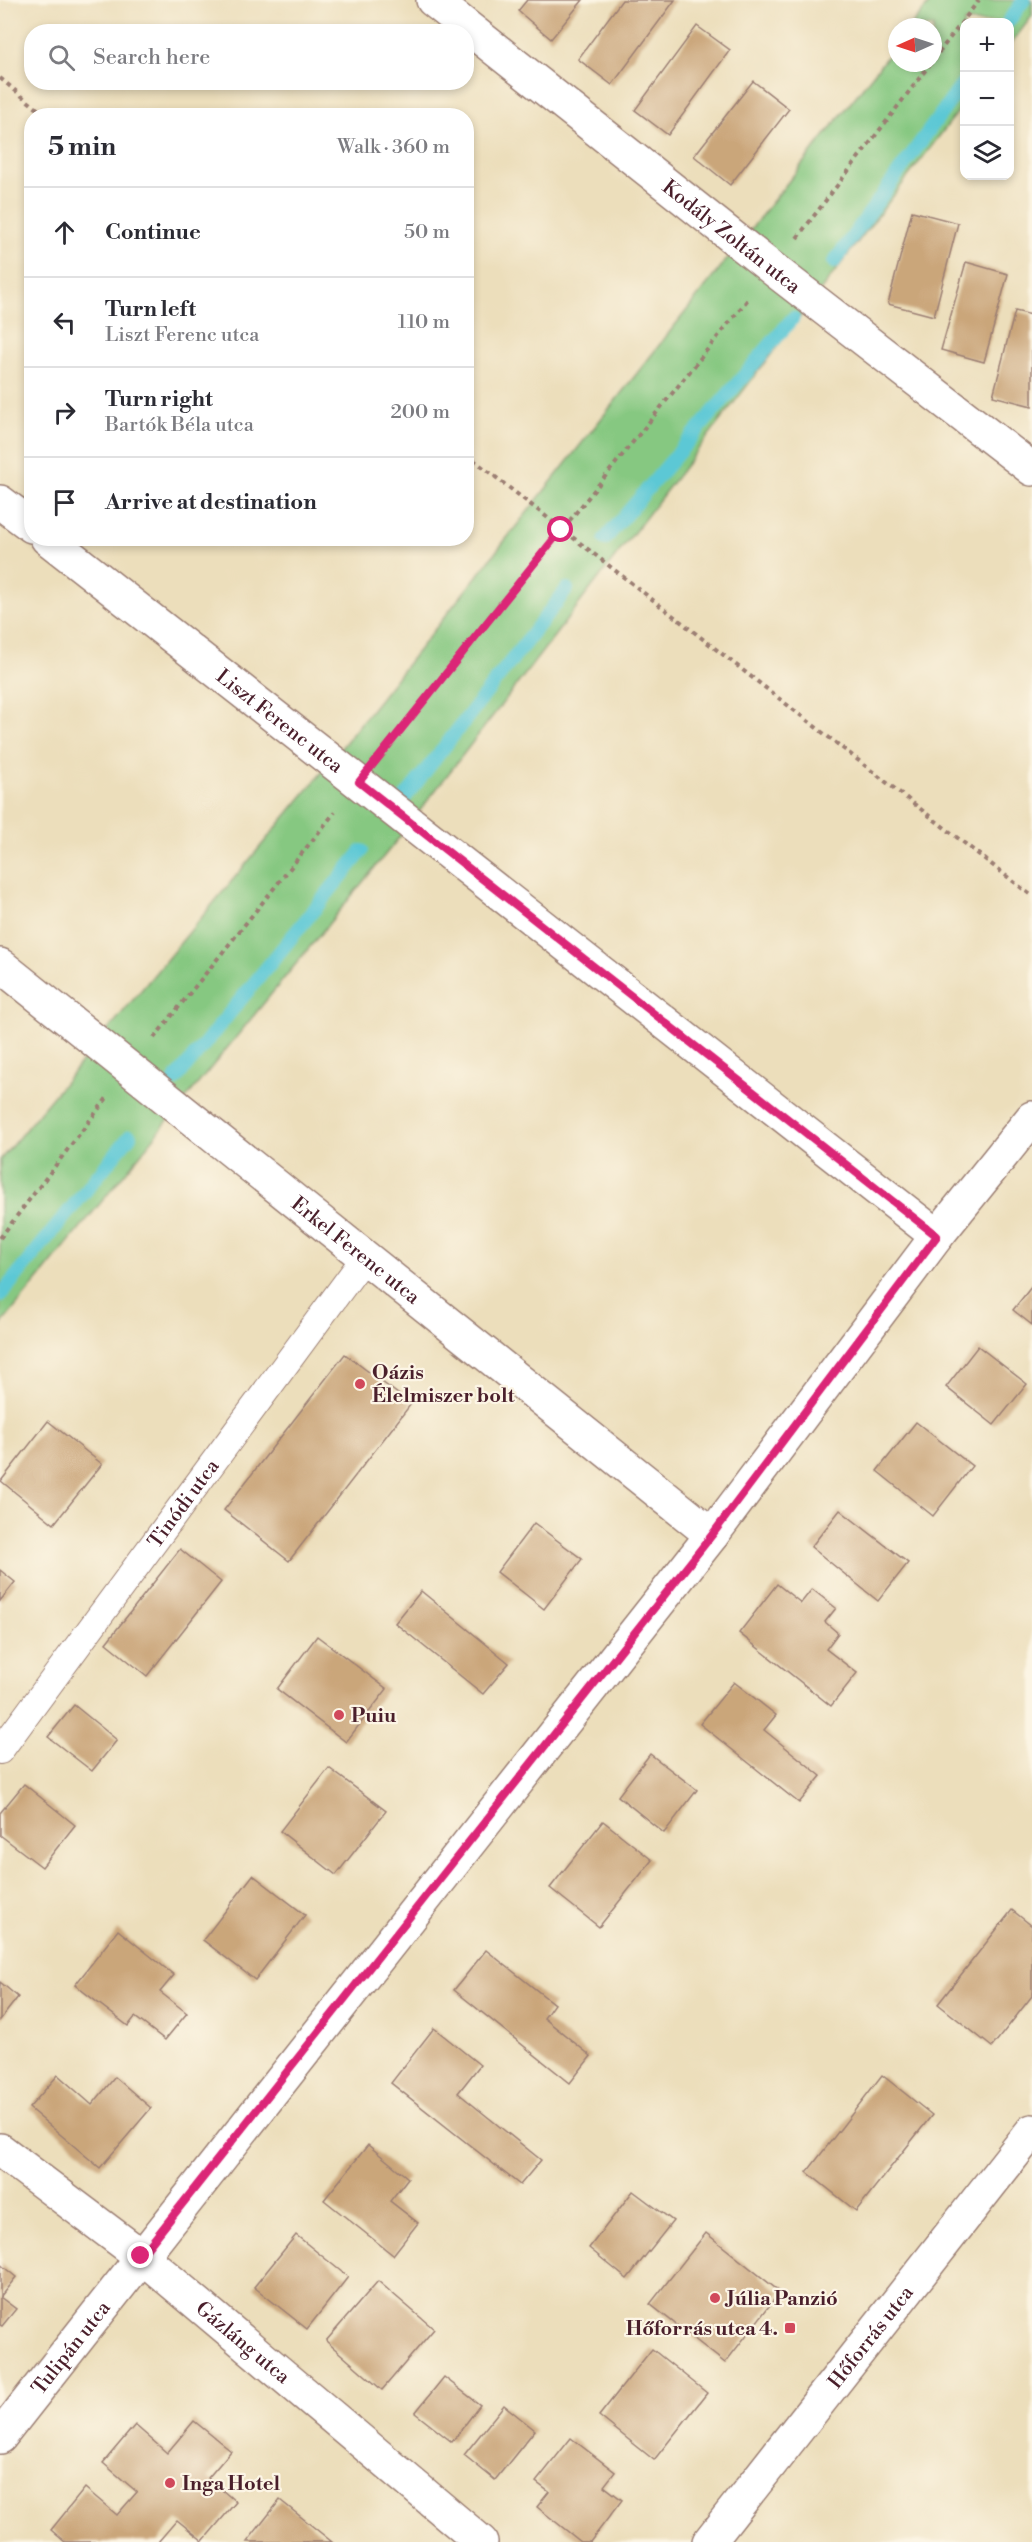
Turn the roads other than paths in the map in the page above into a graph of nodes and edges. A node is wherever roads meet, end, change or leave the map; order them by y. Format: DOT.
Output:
graph roads {
  1 [pos="433,0"];
  2 [pos="463,24"];
  3 [pos="474,32"];
  4 [pos="1032,469"];
  5 [pos="0,502"];
  6 [pos="24,520"];
  7 [pos="57,546"];
  8 [pos="0,965"];
  9 [pos="1032,1118"];
  10 [pos="937,1236"];
  11 [pos="365,1257"];
  12 [pos="712,1535"];
  13 [pos="0,1751"];
  14 [pos="1032,2131"];
  15 [pos="0,2150"];
  16 [pos="141,2256"];
  17 [pos="0,2437"];
  18 [pos="481,2542"];
  19 [pos="709,2542"];
  1 -- 2 [label="street, Kodály Zoltán utca"];
  3 -- 4 [label="street, Kodály Zoltán utca"];
  5 -- 6 [label="street"];
  7 -- 10 [label="street, Liszt Ferenc utca"];
  8 -- 11 [label="street, Erkel Ferenc utca"];
  9 -- 10 [label="street, Tulipán utca"];
  10 -- 12 [label="street, Tulipán utca"];
  11 -- 12 [label="street, Erkel Ferenc utca"];
  11 -- 13 [label="lane, Tinódi utca"];
  12 -- 16 [label="street, Tulipán utca"];
  14 -- 19 [label="street, Hőforrás utca"];
  15 -- 16 [label="street, Gázláng utca"];
  16 -- 17 [label="street, Tulipán utca"];
  16 -- 18 [label="street, Gázláng utca"];
}
